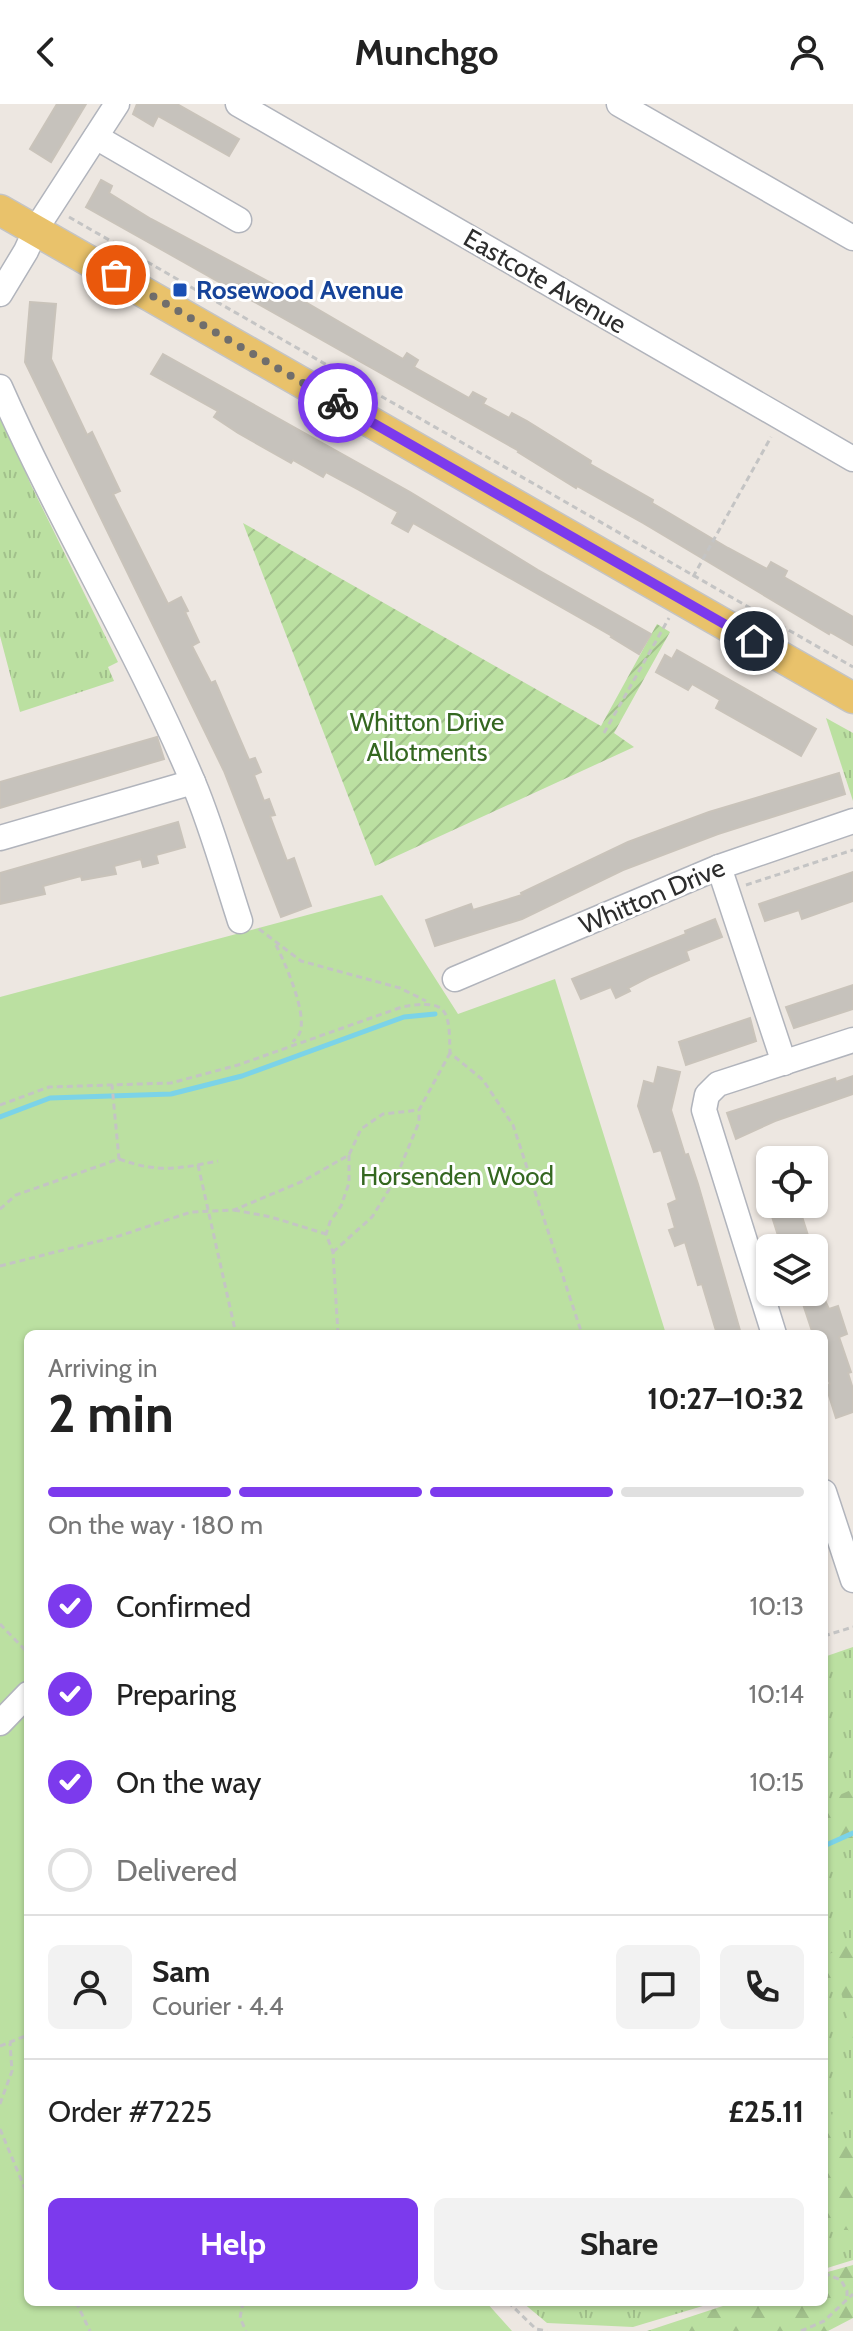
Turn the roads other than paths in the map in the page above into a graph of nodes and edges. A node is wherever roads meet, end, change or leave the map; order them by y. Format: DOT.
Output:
graph roads {
  1 [pos="117,104"];
  2 [pos="238,104"];
  3 [pos="619,104"];
  4 [pos="96,137"];
  5 [pos="0,210"];
  6 [pos="43,218"];
  7 [pos="239,220"];
  8 [pos="853,238"];
  9 [pos="0,294"];
  10 [pos="0,387"];
  11 [pos="853,459"];
  12 [pos="853,698"];
  13 [pos="193,782"];
  14 [pos="853,821"];
  15 [pos="0,838"];
  16 [pos="719,867"];
  17 [pos="240,921"];
  18 [pos="455,979"];
  19 [pos="853,1040"];
  20 [pos="784,1063"];
  21 [pos="773,1330"];
  22 [pos="836,1505"];
  23 [pos="853,1580"];
  24 [pos="24,1698"];
  25 [pos="0,1723"];
  1 -- 4 [label="street"];
  2 -- 11 [label="street, Eastcote Avenue"];
  3 -- 8 [label="street"];
  4 -- 6 [label="street"];
  4 -- 7 [label="street"];
  5 -- 6 [label="main road"];
  6 -- 9 [label="street"];
  6 -- 12 [label="main road"];
  10 -- 13 [label="street"];
  13 -- 15 [label="street"];
  13 -- 17 [label="street"];
  14 -- 16 [label="street, Whitton Drive"];
  16 -- 18 [label="street, Whitton Drive"];
  16 -- 20 [label="street"];
  19 -- 20 [label="street"];
  20 -- 21 [label="street"];
  22 -- 23 [label="street"];
  24 -- 25 [label="street"];
}
